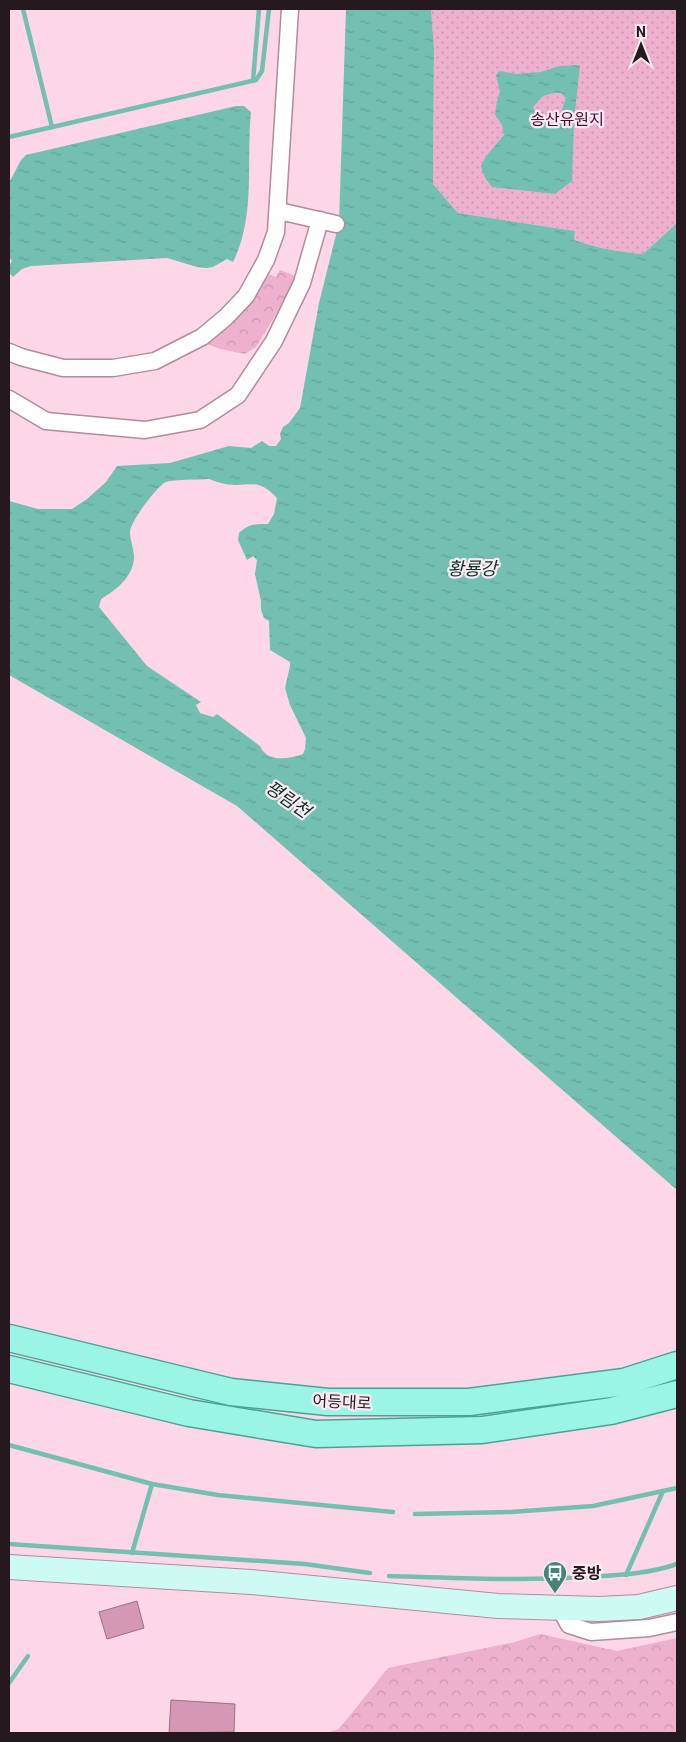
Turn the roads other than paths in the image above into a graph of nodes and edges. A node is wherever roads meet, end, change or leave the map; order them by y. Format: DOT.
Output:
graph roads {
  1 [pos="290,9"];
  2 [pos="279,210"];
  3 [pos="9,352"];
  4 [pos="9,400"];
  5 [pos="9,1338"];
  6 [pos="677,1365"];
  7 [pos="9,1369"];
  8 [pos="677,1394"];
  9 [pos="9,1567"];
  10 [pos="677,1598"];
  11 [pos="560,1608"];
  12 [pos="677,1622"];
  1 -- 2 [label="street"];
  2 -- 3 [label="street"];
  2 -- 4 [label="street"];
  5 -- 6 [label="main road, 어등대로"];
  7 -- 8 [label="main road, 어등대로"];
  9 -- 11 [label="main road"];
  10 -- 11 [label="main road"];
  11 -- 12 [label="street"];
}
